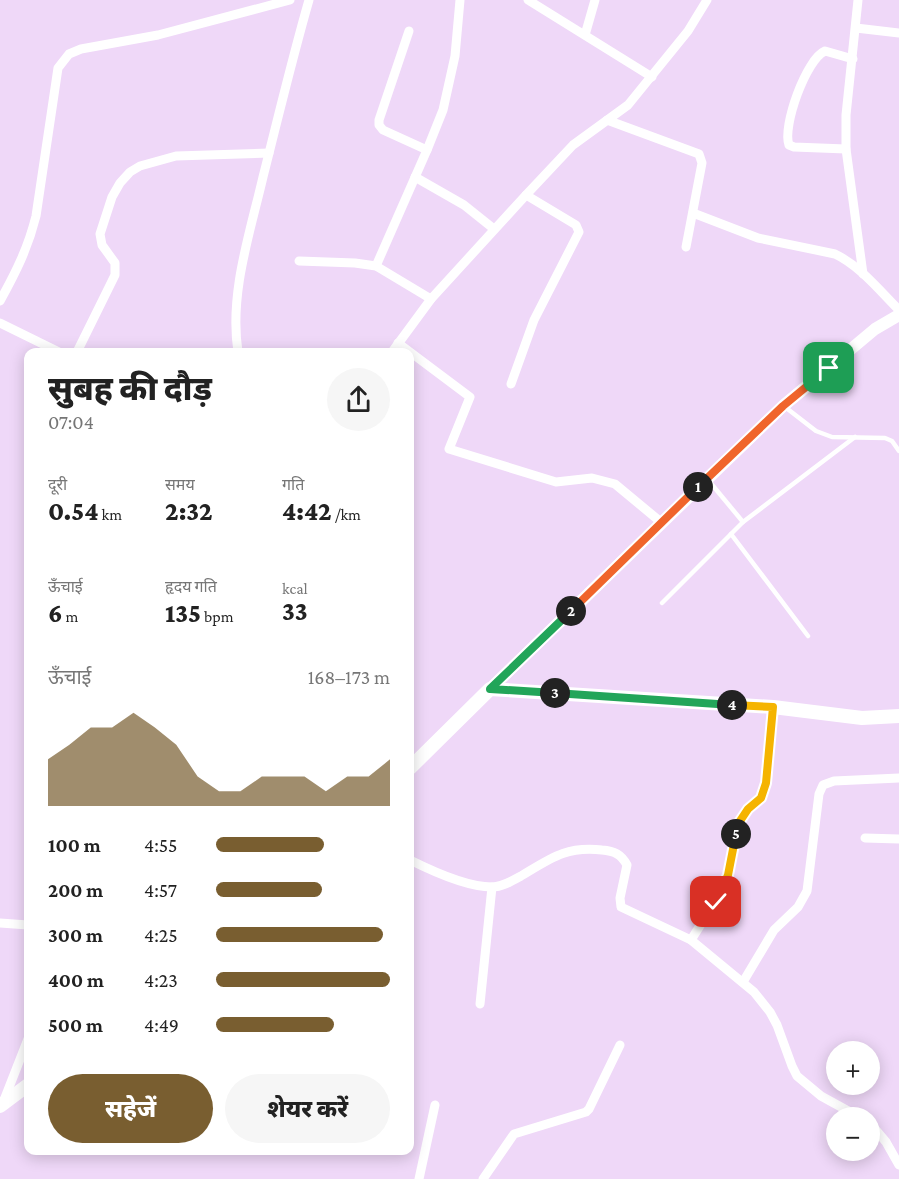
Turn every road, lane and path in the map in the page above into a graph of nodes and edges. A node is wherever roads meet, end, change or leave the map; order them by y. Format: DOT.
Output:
graph roads {
  1 [pos="290,0"];
  2 [pos="309,0"];
  3 [pos="460,0"];
  4 [pos="528,0"];
  5 [pos="595,0"];
  6 [pos="707,0"];
  7 [pos="858,0"];
  8 [pos="856,28"];
  9 [pos="409,31"];
  10 [pos="899,33"];
  11 [pos="585,35"];
  12 [pos="853,59"];
  13 [pos="652,77"];
  14 [pos="607,120"];
  15 [pos="846,149"];
  16 [pos="427,150"];
  17 [pos="269,153"];
  18 [pos="415,177"];
  19 [pos="526,195"];
  20 [pos="693,213"];
  21 [pos="494,229"];
  22 [pos="686,247"];
  23 [pos="300,261"];
  24 [pos="376,266"];
  25 [pos="863,274"];
  26 [pos="430,299"];
  27 [pos="0,300"];
  28 [pos="899,310"];
  29 [pos="899,315"];
  30 [pos="0,323"];
  31 [pos="398,343"];
  32 [pos="51,348"];
  33 [pos="79,348"];
  34 [pos="237,348"];
  35 [pos="395,348"];
  36 [pos="405,348"];
  37 [pos="414,355"];
  38 [pos="511,384"];
  39 [pos="783,406"];
  40 [pos="855,436"];
  41 [pos="899,451"];
  42 [pos="707,479"];
  43 [pos="743,522"];
  44 [pos="662,523"];
  45 [pos="731,534"];
  46 [pos="662,603"];
  47 [pos="808,636"];
  48 [pos="490,689"];
  49 [pos="773,707"];
  50 [pos="899,716"];
  51 [pos="414,764"];
  52 [pos="899,778"];
  53 [pos="865,838"];
  54 [pos="899,838"];
  55 [pos="414,862"];
  56 [pos="492,887"];
  57 [pos="0,923"];
  58 [pos="24,925"];
  59 [pos="691,940"];
  60 [pos="743,982"];
  61 [pos="480,1004"];
  62 [pos="620,1045"];
  63 [pos="24,1050"];
  64 [pos="0,1086"];
  65 [pos="24,1088"];
  66 [pos="9,1091"];
  67 [pos="435,1105"];
  68 [pos="0,1106"];
  69 [pos="841,1107"];
  70 [pos="880,1135"];
  71 [pos="899,1165"];
  72 [pos="419,1179"];
  73 [pos="483,1179"];
  1 -- 27 [label="street"];
  2 -- 17 [label="street"];
  3 -- 16 [label="street"];
  4 -- 11 [label="street"];
  5 -- 11 [label="street"];
  6 -- 13 [label="street"];
  7 -- 8 [label="street"];
  8 -- 10 [label="street"];
  8 -- 12 [label="street"];
  9 -- 16 [label="street"];
  11 -- 13 [label="street"];
  12 -- 15 [label="street"];
  12 -- 15 [label="street"];
  13 -- 14 [label="street"];
  14 -- 19 [label="street"];
  14 -- 20 [label="street"];
  15 -- 25 [label="street"];
  16 -- 18 [label="street"];
  17 -- 33 [label="street"];
  17 -- 34 [label="street"];
  18 -- 21 [label="street"];
  18 -- 24 [label="street"];
  19 -- 21 [label="street"];
  19 -- 38 [label="street"];
  20 -- 22 [label="street"];
  20 -- 25 [label="street"];
  21 -- 26 [label="street"];
  23 -- 24 [label="street"];
  24 -- 26 [label="street"];
  25 -- 28 [label="street"];
  26 -- 31 [label="street"];
  29 -- 39 [label="street"];
  30 -- 32 [label="street"];
  31 -- 35 [label="street"];
  31 -- 36 [label="street"];
  37 -- 44 [label="street"];
  39 -- 40 [label="lane"];
  39 -- 42 [label="street"];
  40 -- 41 [label="lane"];
  40 -- 43 [label="lane"];
  42 -- 43 [label="lane"];
  42 -- 44 [label="street"];
  43 -- 45 [label="lane"];
  44 -- 48 [label="street"];
  45 -- 46 [label="lane"];
  45 -- 47 [label="lane"];
  48 -- 49 [label="main road"];
  48 -- 51 [label="main road"];
  49 -- 50 [label="main road"];
  49 -- 59 [label="street"];
  52 -- 60 [label="street"];
  53 -- 54 [label="street"];
  55 -- 56 [label="street"];
  56 -- 59 [label="street"];
  56 -- 61 [label="street"];
  57 -- 58 [label="street"];
  59 -- 60 [label="street"];
  60 -- 69 [label="street"];
  62 -- 73 [label="street"];
  63 -- 66 [label="street"];
  64 -- 66 [label="street"];
  65 -- 68 [label="main road"];
  66 -- 68 [label="street"];
  67 -- 72 [label="street"];
  70 -- 71 [label="street"];
}
